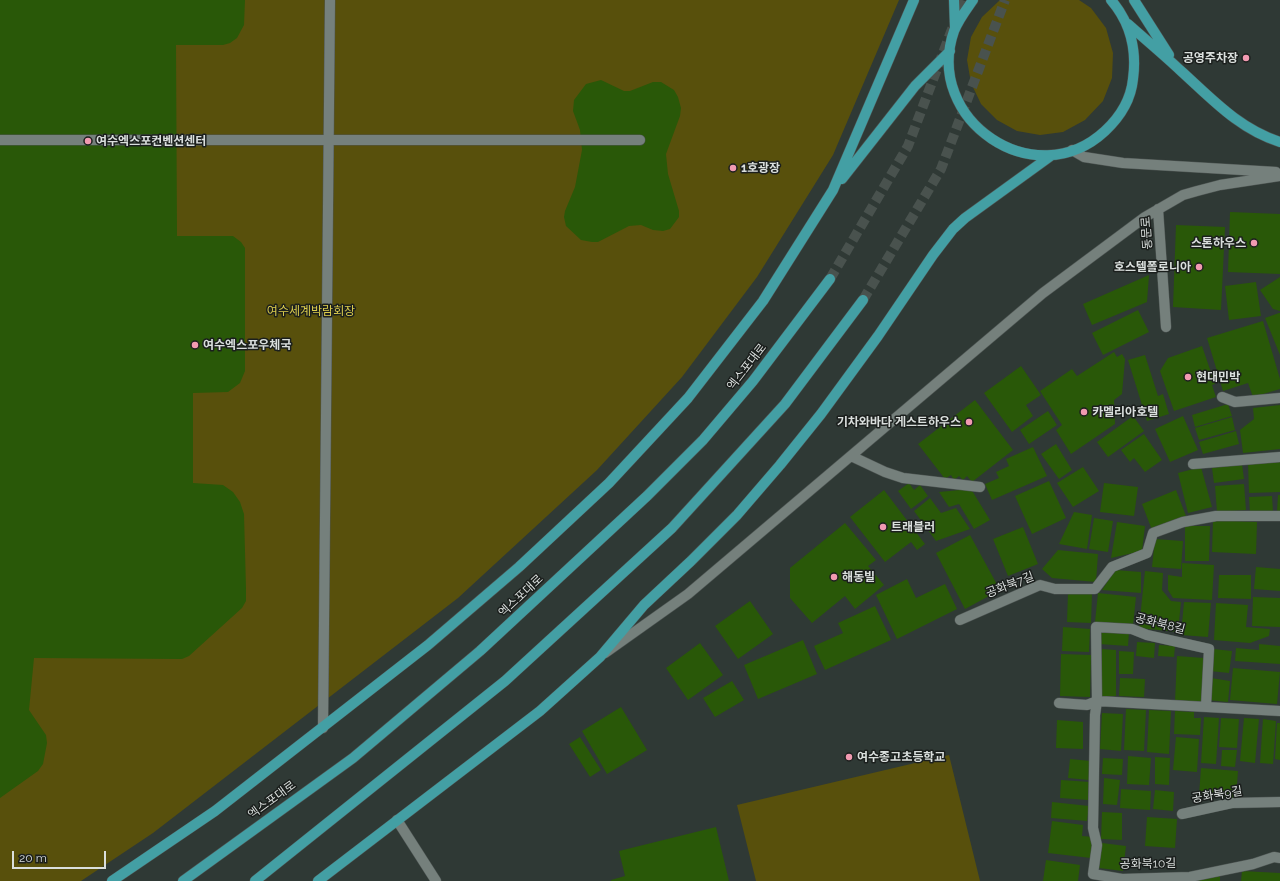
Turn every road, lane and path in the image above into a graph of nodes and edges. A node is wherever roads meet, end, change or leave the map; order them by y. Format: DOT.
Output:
graph roads {
  1 [pos="330,0"];
  2 [pos="914,0"];
  3 [pos="954,0"];
  4 [pos="973,0"];
  5 [pos="1111,0"];
  6 [pos="1134,0"];
  7 [pos="1126,23"];
  8 [pos="955,30"];
  9 [pos="950,51"];
  10 [pos="1181,71"];
  11 [pos="0,140"];
  12 [pos="329,140"];
  13 [pos="640,140"];
  14 [pos="1280,142"];
  15 [pos="1072,150"];
  16 [pos="1052,155"];
  17 [pos="1280,172"];
  18 [pos="1280,176"];
  19 [pos="833,190"];
  20 [pos="1158,209"];
  21 [pos="830,279"];
  22 [pos="863,300"];
  23 [pos="1166,327"];
  24 [pos="1222,397"];
  25 [pos="1280,398"];
  26 [pos="851,456"];
  27 [pos="1280,457"];
  28 [pos="1193,464"];
  29 [pos="980,487"];
  30 [pos="1280,516"];
  31 [pos="960,620"];
  32 [pos="600,657"];
  33 [pos="1097,701"];
  34 [pos="1059,703"];
  35 [pos="1206,706"];
  36 [pos="1280,711"];
  37 [pos="323,728"];
  38 [pos="1280,802"];
  39 [pos="1182,814"];
  40 [pos="397,820"];
  41 [pos="1280,858"];
  42 [pos="112,881"];
  43 [pos="183,881"];
  44 [pos="255,881"];
  45 [pos="318,881"];
  46 [pos="436,881"];
  1 -- 12 [label="street"];
  2 -- 19 [label="main road"];
  3 -- 8 [label="main road"];
  4 -- 8 [label="main road"];
  5 -- 7 [label="main road"];
  6 -- 10 [label="main road"];
  7 -- 10 [label="main road"];
  7 -- 15 [label="main road"];
  8 -- 9 [label="main road"];
  9 -- 16 [label="main road"];
  9 -- 19 [label="main road"];
  10 -- 14 [label="main road"];
  11 -- 12 [label="street"];
  12 -- 13 [label="street"];
  12 -- 37 [label="street"];
  15 -- 16 [label="main road"];
  15 -- 17 [label="street"];
  16 -- 32 [label="main road"];
  18 -- 20 [label="street"];
  19 -- 37 [label="main road"];
  20 -- 23 [label="street, 동문로"];
  20 -- 26 [label="street"];
  21 -- 43 [label="main road, 엑스포대로"];
  22 -- 44 [label="main road"];
  24 -- 25 [label="street"];
  26 -- 29 [label="street"];
  26 -- 32 [label="street"];
  27 -- 28 [label="street"];
  30 -- 31 [label="street, 공화북7길"];
  32 -- 40 [label="main road"];
  33 -- 34 [label="street"];
  33 -- 35 [label="street"];
  33 -- 35 [label="street, 공화북8길"];
  33 -- 41 [label="street, 공화북10길"];
  35 -- 36 [label="street"];
  37 -- 42 [label="main road"];
  38 -- 39 [label="street, 공화북9길"];
  40 -- 45 [label="main road"];
  40 -- 46 [label="street"];
}
